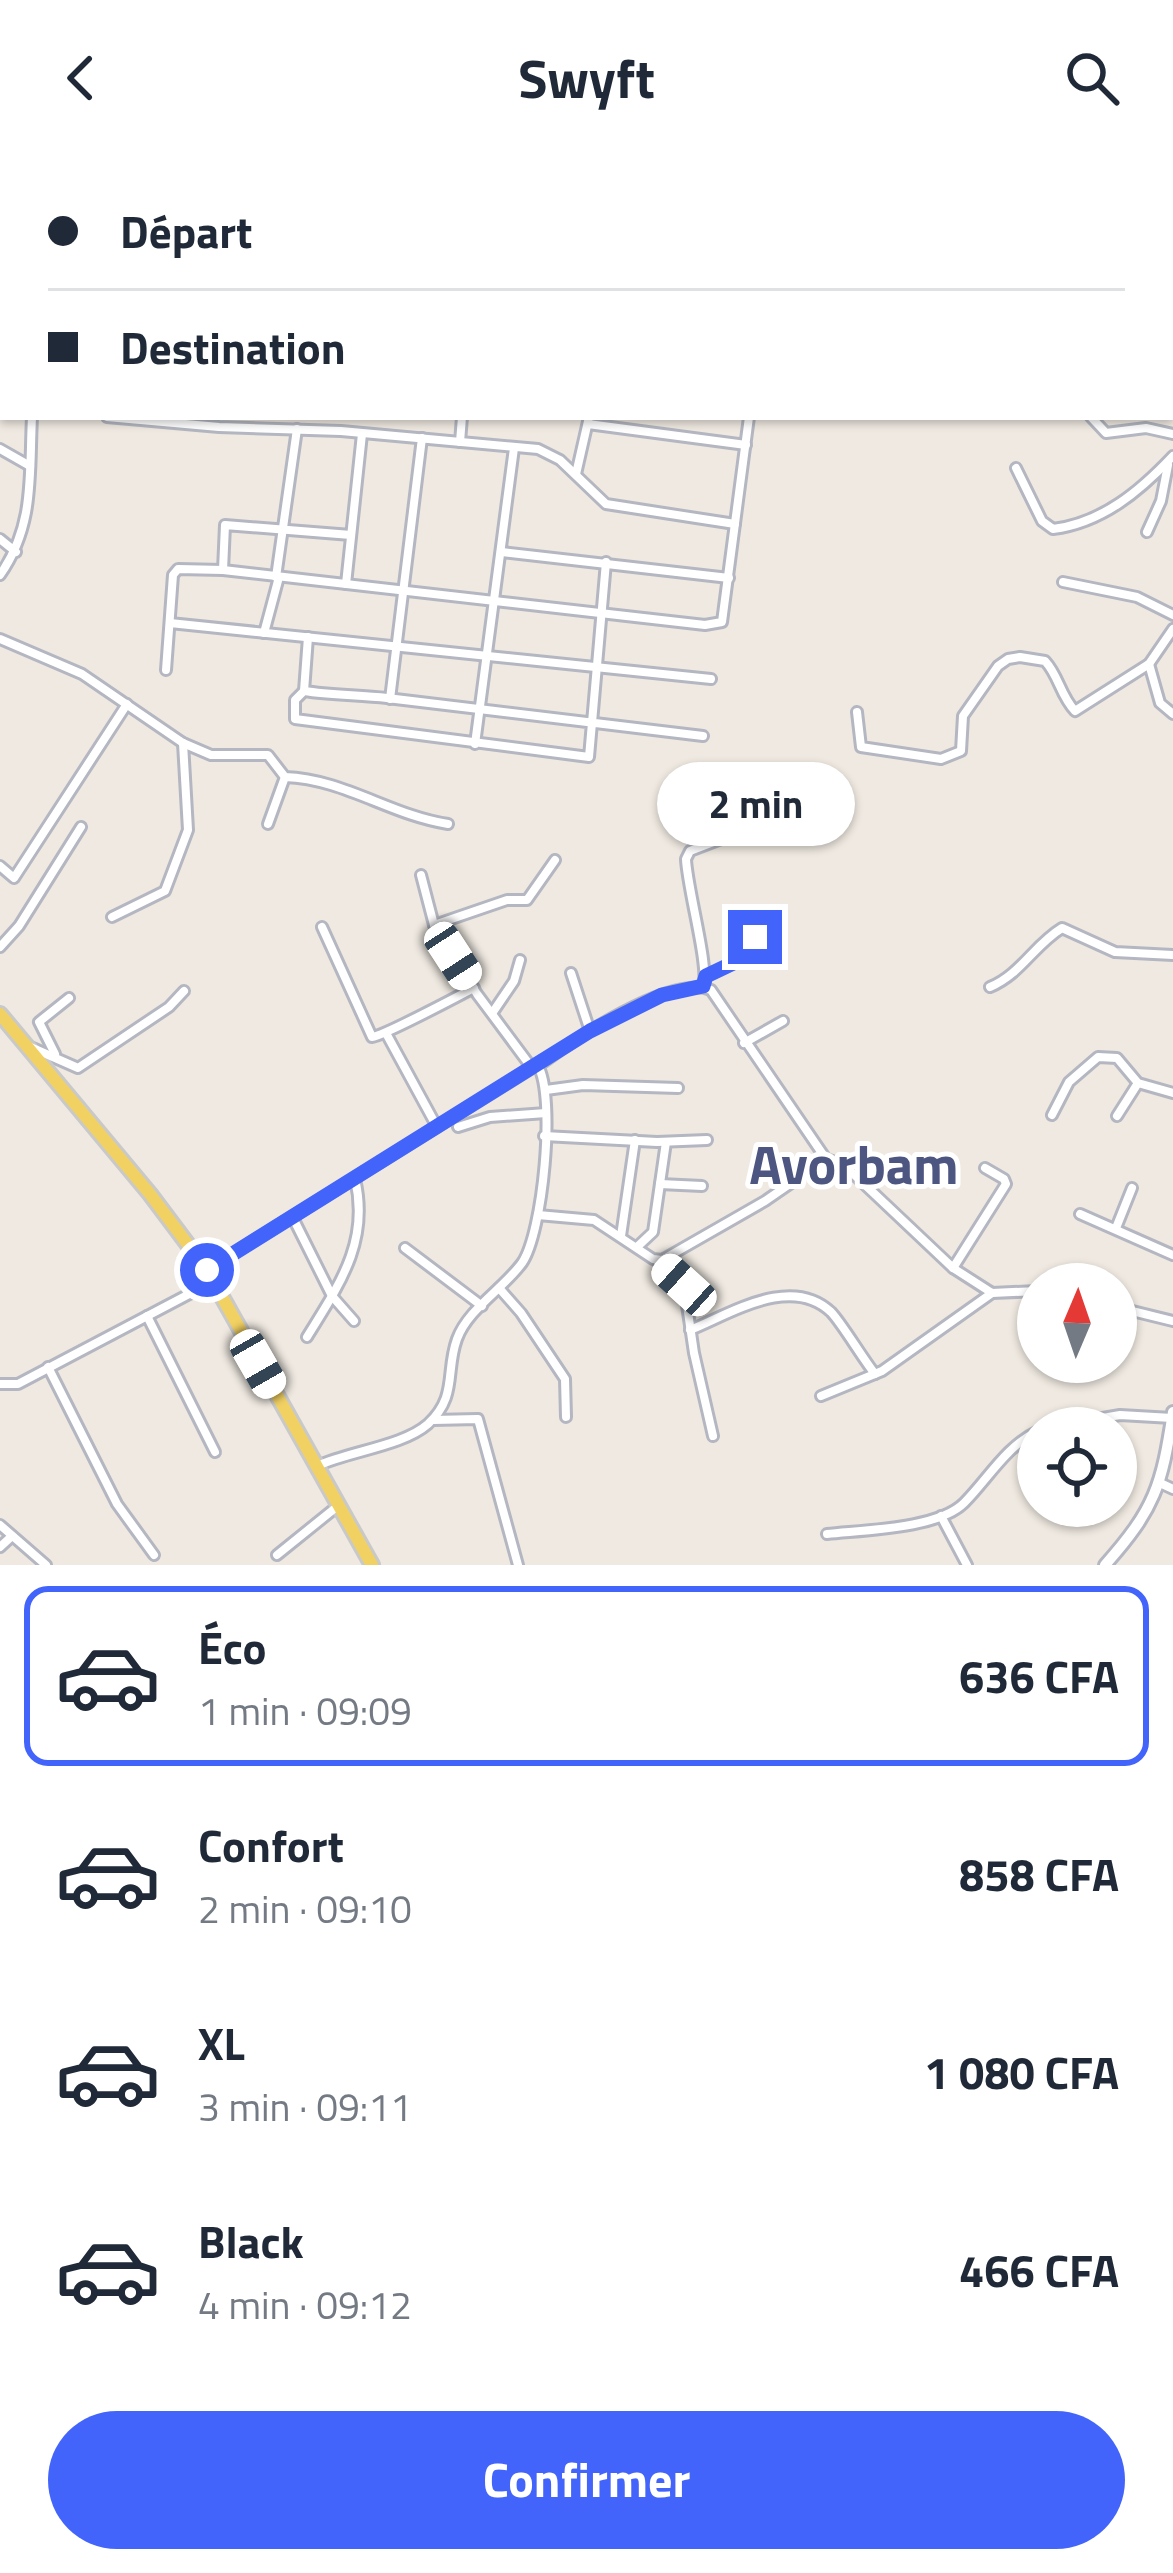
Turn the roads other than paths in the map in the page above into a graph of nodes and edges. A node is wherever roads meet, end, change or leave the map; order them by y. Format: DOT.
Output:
graph roads {
  1 [pos="32,420"];
  2 [pos="174,420"];
  3 [pos="462,420"];
  4 [pos="749,420"];
  5 [pos="1094,420"];
  6 [pos="588,421"];
  7 [pos="219,422"];
  8 [pos="297,429"];
  9 [pos="362,434"];
  10 [pos="1173,434"];
  11 [pos="422,438"];
  12 [pos="460,442"];
  13 [pos="746,445"];
  14 [pos="514,448"];
  15 [pos="0,449"];
  16 [pos="1171,458"];
  17 [pos="30,466"];
  18 [pos="1016,468"];
  19 [pos="576,474"];
  20 [pos="735,524"];
  21 [pos="282,530"];
  22 [pos="1147,532"];
  23 [pos="351,535"];
  24 [pos="0,539"];
  25 [pos="16,552"];
  26 [pos="502,552"];
  27 [pos="606,562"];
  28 [pos="223,570"];
  29 [pos="0,575"];
  30 [pos="278,577"];
  31 [pos="729,578"];
  32 [pos="1063,582"];
  33 [pos="346,584"];
  34 [pos="406,590"];
  35 [pos="495,601"];
  36 [pos="602,613"];
  37 [pos="1173,615"];
  38 [pos="170,623"];
  39 [pos="1173,629"];
  40 [pos="264,633"];
  41 [pos="308,637"];
  42 [pos="0,639"];
  43 [pos="397,646"];
  44 [pos="488,656"];
  45 [pos="1149,664"];
  46 [pos="597,667"];
  47 [pos="166,670"];
  48 [pos="711,679"];
  49 [pos="304,691"];
  50 [pos="390,699"];
  51 [pos="127,704"];
  52 [pos="481,712"];
  53 [pos="856,712"];
  54 [pos="1173,714"];
  55 [pos="591,724"];
  56 [pos="703,736"];
  57 [pos="183,743"];
  58 [pos="475,744"];
  59 [pos="285,777"];
  60 [pos="268,824"];
  61 [pos="448,824"];
  62 [pos="81,827"];
  63 [pos="729,836"];
  64 [pos="555,860"];
  65 [pos="0,866"];
  66 [pos="421,874"];
  67 [pos="112,917"];
  68 [pos="434,925"];
  69 [pos="322,927"];
  70 [pos="755,937"];
  71 [pos="0,947"];
  72 [pos="1173,956"];
  73 [pos="520,960"];
  74 [pos="571,973"];
  75 [pos="706,976"];
  76 [pos="703,986"];
  77 [pos="474,988"];
  78 [pos="990,988"];
  79 [pos="184,991"];
  80 [pos="68,998"];
  81 [pos="493,1012"];
  82 [pos="0,1014"];
  83 [pos="783,1021"];
  84 [pos="590,1031"];
  85 [pos="387,1034"];
  86 [pos="745,1043"];
  87 [pos="27,1046"];
  88 [pos="56,1055"];
  89 [pos="535,1067"];
  90 [pos="1138,1083"];
  91 [pos="677,1088"];
  92 [pos="546,1090"];
  93 [pos="1173,1093"];
  94 [pos="545,1113"];
  95 [pos="1052,1114"];
  96 [pos="1117,1115"];
  97 [pos="436,1127"];
  98 [pos="458,1127"];
  99 [pos="544,1136"];
  100 [pos="707,1140"];
  101 [pos="635,1141"];
  102 [pos="666,1142"];
  103 [pos="826,1159"];
  104 [pos="985,1168"];
  105 [pos="355,1179"];
  106 [pos="660,1184"];
  107 [pos="702,1186"];
  108 [pos="1132,1187"];
  109 [pos="1080,1214"];
  110 [pos="538,1215"];
  111 [pos="293,1218"];
  112 [pos="1116,1228"];
  113 [pos="621,1236"];
  114 [pos="637,1247"];
  115 [pos="405,1248"];
  116 [pos="1173,1255"];
  117 [pos="657,1261"];
  118 [pos="953,1268"];
  119 [pos="210,1276"];
  120 [pos="499,1288"];
  121 [pos="1017,1292"];
  122 [pos="992,1293"];
  123 [pos="332,1296"];
  124 [pos="482,1306"];
  125 [pos="1137,1312"];
  126 [pos="147,1316"];
  127 [pos="354,1321"];
  128 [pos="1173,1321"];
  129 [pos="690,1330"];
  130 [pos="308,1337"];
  131 [pos="48,1367"];
  132 [pos="875,1374"];
  133 [pos="2,1387"];
  134 [pos="821,1396"];
  135 [pos="1137,1415"];
  136 [pos="1173,1415"];
  137 [pos="566,1417"];
  138 [pos="432,1420"];
  139 [pos="713,1436"];
  140 [pos="1017,1446"];
  141 [pos="215,1452"];
  142 [pos="317,1466"];
  143 [pos="1160,1484"];
  144 [pos="1173,1489"];
  145 [pos="339,1505"];
  146 [pos="941,1516"];
  147 [pos="0,1525"];
  148 [pos="827,1534"];
  149 [pos="12,1536"];
  150 [pos="0,1547"];
  151 [pos="277,1555"];
  152 [pos="154,1556"];
  153 [pos="46,1565"];
  154 [pos="372,1565"];
  155 [pos="518,1565"];
  156 [pos="968,1565"];
  157 [pos="1105,1565"];
  1 -- 17 [label="street"];
  2 -- 7 [label="street"];
  3 -- 12 [label="street"];
  4 -- 13 [label="street"];
  5 -- 10 [label="street"];
  6 -- 13 [label="street"];
  6 -- 19 [label="street"];
  7 -- 8 [label="street"];
  8 -- 9 [label="street"];
  8 -- 21 [label="street"];
  9 -- 11 [label="street"];
  9 -- 23 [label="street"];
  11 -- 12 [label="street"];
  11 -- 34 [label="street"];
  12 -- 14 [label="street"];
  13 -- 20 [label="street"];
  14 -- 19 [label="street"];
  14 -- 26 [label="street"];
  15 -- 17 [label="street"];
  16 -- 18 [label="street"];
  16 -- 22 [label="street"];
  17 -- 25 [label="street"];
  19 -- 20 [label="street"];
  20 -- 31 [label="street"];
  21 -- 23 [label="street"];
  21 -- 28 [label="street"];
  21 -- 30 [label="street"];
  23 -- 33 [label="street"];
  24 -- 25 [label="street"];
  25 -- 29 [label="street"];
  26 -- 27 [label="street"];
  26 -- 35 [label="street"];
  27 -- 31 [label="street"];
  27 -- 36 [label="street"];
  28 -- 30 [label="street"];
  28 -- 38 [label="street"];
  30 -- 33 [label="street"];
  30 -- 40 [label="street"];
  31 -- 36 [label="street"];
  32 -- 37 [label="street"];
  33 -- 34 [label="street"];
  34 -- 35 [label="street"];
  34 -- 43 [label="street"];
  35 -- 36 [label="street"];
  35 -- 44 [label="street"];
  36 -- 46 [label="street"];
  38 -- 40 [label="street"];
  38 -- 47 [label="street"];
  39 -- 45 [label="street"];
  40 -- 41 [label="street"];
  41 -- 43 [label="street"];
  41 -- 49 [label="street"];
  42 -- 51 [label="street"];
  43 -- 44 [label="street"];
  43 -- 50 [label="street"];
  44 -- 46 [label="street"];
  44 -- 52 [label="street"];
  45 -- 53 [label="street"];
  45 -- 54 [label="street"];
  46 -- 48 [label="street"];
  46 -- 55 [label="street"];
  49 -- 50 [label="street"];
  49 -- 58 [label="street"];
  50 -- 52 [label="street"];
  51 -- 57 [label="street"];
  51 -- 65 [label="street"];
  52 -- 55 [label="street"];
  52 -- 58 [label="street"];
  55 -- 56 [label="street"];
  55 -- 58 [label="street"];
  57 -- 59 [label="street"];
  57 -- 67 [label="street"];
  59 -- 60 [label="street"];
  59 -- 61 [label="street"];
  62 -- 71 [label="street"];
  63 -- 75 [label="street"];
  64 -- 68 [label="street"];
  66 -- 68 [label="street"];
  68 -- 77 [label="street"];
  69 -- 85 [label="street"];
  70 -- 75 [label="street"];
  72 -- 78 [label="street"];
  73 -- 81 [label="street"];
  74 -- 84 [label="street"];
  75 -- 76 [label="street"];
  76 -- 84 [label="street"];
  76 -- 86 [label="street"];
  77 -- 81 [label="street"];
  77 -- 85 [label="street"];
  79 -- 88 [label="street"];
  80 -- 88 [label="street"];
  81 -- 89 [label="street"];
  82 -- 87 [label="main road"];
  83 -- 86 [label="street"];
  84 -- 89 [label="street"];
  85 -- 97 [label="street"];
  86 -- 103 [label="street"];
  87 -- 88 [label="street"];
  87 -- 119 [label="main road"];
  89 -- 92 [label="street"];
  89 -- 97 [label="street"];
  90 -- 93 [label="street"];
  90 -- 95 [label="street"];
  90 -- 96 [label="street"];
  91 -- 92 [label="street"];
  92 -- 94 [label="street"];
  94 -- 98 [label="street"];
  94 -- 99 [label="street"];
  97 -- 105 [label="street"];
  99 -- 101 [label="street"];
  99 -- 110 [label="street"];
  100 -- 102 [label="street"];
  101 -- 102 [label="street"];
  101 -- 113 [label="street"];
  102 -- 106 [label="street"];
  103 -- 117 [label="street"];
  103 -- 118 [label="street"];
  104 -- 118 [label="street"];
  105 -- 111 [label="street"];
  105 -- 123 [label="street"];
  106 -- 107 [label="street"];
  106 -- 114 [label="street"];
  108 -- 112 [label="street"];
  109 -- 112 [label="street"];
  110 -- 113 [label="street"];
  110 -- 120 [label="street"];
  111 -- 119 [label="street"];
  111 -- 123 [label="street"];
  112 -- 116 [label="street"];
  113 -- 114 [label="street"];
  114 -- 117 [label="street"];
  115 -- 124 [label="street"];
  117 -- 129 [label="street"];
  118 -- 122 [label="street"];
  119 -- 126 [label="street"];
  119 -- 142 [label="main road"];
  120 -- 124 [label="street"];
  120 -- 137 [label="street"];
  121 -- 122 [label="street"];
  122 -- 132 [label="street"];
  123 -- 127 [label="street"];
  123 -- 130 [label="street"];
  124 -- 138 [label="street"];
  125 -- 128 [label="street"];
  126 -- 131 [label="street"];
  126 -- 141 [label="street"];
  129 -- 132 [label="street"];
  129 -- 139 [label="street"];
  131 -- 133 [label="street"];
  131 -- 152 [label="street"];
  132 -- 134 [label="street"];
  135 -- 136 [label="street"];
  136 -- 143 [label="street"];
  138 -- 142 [label="street"];
  138 -- 155 [label="street"];
  140 -- 146 [label="street"];
  142 -- 145 [label="main road"];
  143 -- 144 [label="street"];
  143 -- 157 [label="street"];
  145 -- 151 [label="street"];
  145 -- 154 [label="main road"];
  146 -- 148 [label="street"];
  146 -- 156 [label="street"];
  147 -- 149 [label="street"];
  149 -- 150 [label="street"];
  149 -- 153 [label="street"];
}
